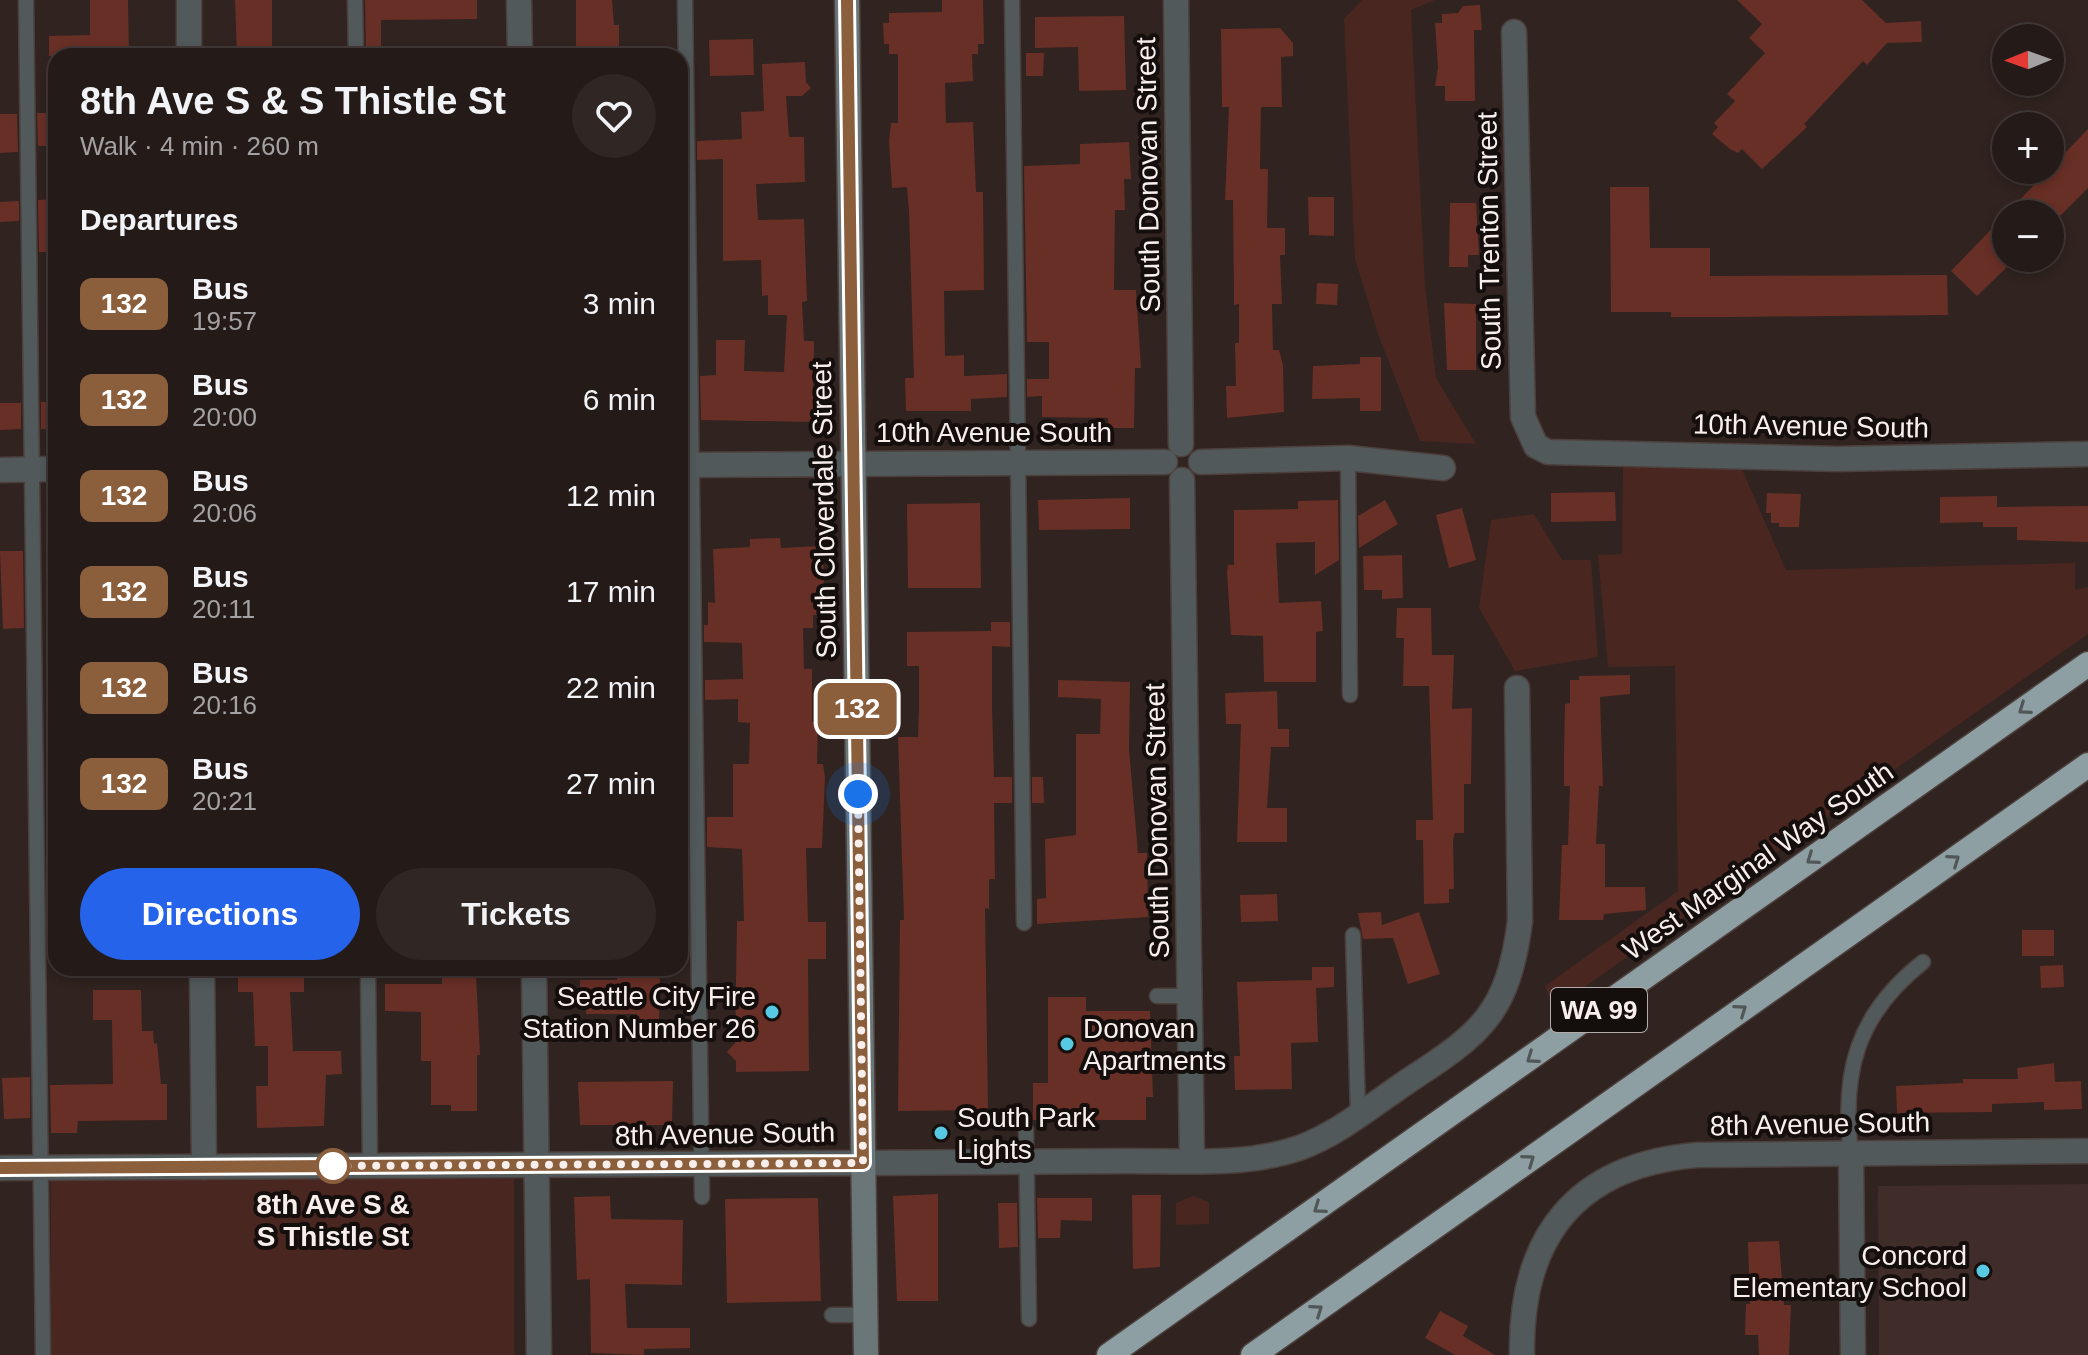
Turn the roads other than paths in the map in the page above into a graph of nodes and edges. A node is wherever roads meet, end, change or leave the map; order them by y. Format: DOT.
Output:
graph roads {
  1 [pos="26,0"];
  2 [pos="189,0"];
  3 [pos="355,0"];
  4 [pos="519,0"];
  5 [pos="685,0"];
  6 [pos="847,0"];
  7 [pos="1012,0"];
  8 [pos="1176,0"];
  9 [pos="1514,32"];
  10 [pos="189,48"];
  11 [pos="356,48"];
  12 [pos="520,48"];
  13 [pos="685,48"];
  14 [pos="1536,446"];
  15 [pos="1173,453"];
  16 [pos="2088,454"];
  17 [pos="1348,458"];
  18 [pos="1019,462"];
  19 [pos="1201,462"];
  20 [pos="853,463"];
  21 [pos="688,465"];
  22 [pos="1443,468"];
  23 [pos="31,469"];
  24 [pos="48,469"];
  25 [pos="0,470"];
  26 [pos="1182,480"];
  27 [pos="688,552"];
  28 [pos="2088,664"];
  29 [pos="1517,688"];
  30 [pos="1350,695"];
  31 [pos="2088,765"];
  32 [pos="1024,923"];
  33 [pos="1353,935"];
  34 [pos="1923,962"];
  35 [pos="202,976"];
  36 [pos="368,976"];
  37 [pos="534,976"];
  38 [pos="1157,996"];
  39 [pos="1190,996"];
  40 [pos="1358,1114"];
  41 [pos="1026,1130"];
  42 [pos="2088,1151"];
  43 [pos="1851,1154"];
  44 [pos="1192,1161"];
  45 [pos="1026,1162"];
  46 [pos="863,1163"];
  47 [pos="702,1164"];
  48 [pos="370,1166"];
  49 [pos="537,1166"];
  50 [pos="204,1167"];
  51 [pos="0,1168"];
  52 [pos="40,1168"];
  53 [pos="702,1197"];
  54 [pos="832,1315"];
  55 [pos="865,1315"];
  56 [pos="1029,1319"];
  57 [pos="43,1355"];
  58 [pos="539,1355"];
  59 [pos="866,1355"];
  60 [pos="1109,1355"];
  61 [pos="1253,1355"];
  62 [pos="1522,1355"];
  63 [pos="1853,1355"];
  1 -- 23 [label="lane"];
  2 -- 10 [label="street"];
  3 -- 11 [label="lane"];
  4 -- 12 [label="street"];
  5 -- 13 [label="lane"];
  6 -- 20 [label="main road, South Cloverdale Street"];
  7 -- 18 [label="lane"];
  8 -- 15 [label="street, South Donovan Street"];
  9 -- 14 [label="street, South Trenton Street"];
  14 -- 16 [label="street, 10th Avenue South"];
  15 -- 18 [label="street, 10th Avenue South"];
  15 -- 19 [label="street"];
  15 -- 26 [label="street"];
  17 -- 19 [label="street"];
  17 -- 22 [label="street"];
  17 -- 30 [label="lane"];
  18 -- 20 [label="street, 10th Avenue South"];
  18 -- 32 [label="lane"];
  19 -- 26 [label="street"];
  20 -- 21 [label="street, 10th Avenue South"];
  20 -- 46 [label="main road, South Cloverdale Street"];
  23 -- 24 [label="street"];
  23 -- 25 [label="street"];
  23 -- 52 [label="lane"];
  26 -- 39 [label="street, South Donovan Street"];
  27 -- 47 [label="lane"];
  28 -- 60 [label="highway, West Marginal Way South / WA 99, one-way"];
  29 -- 40 [label="street, 8th Avenue South"];
  61 -- 31 [label="highway, WA 99, one-way"];
  33 -- 40 [label="lane"];
  34 -- 43 [label="lane"];
  35 -- 50 [label="street"];
  36 -- 48 [label="lane"];
  37 -- 49 [label="street"];
  38 -- 39 [label="lane"];
  39 -- 44 [label="street, South Donovan Street"];
  40 -- 44 [label="street, 8th Avenue South"];
  41 -- 45 [label="lane"];
  42 -- 43 [label="street, 8th Avenue South"];
  43 -- 62 [label="street, 8th Avenue South"];
  43 -- 63 [label="street"];
  44 -- 45 [label="street, 8th Avenue South"];
  45 -- 46 [label="street, 8th Avenue South"];
  45 -- 56 [label="lane"];
  46 -- 47 [label="street, 8th Avenue South"];
  46 -- 55 [label="main road, South Cloverdale Street"];
  47 -- 49 [label="street, 8th Avenue South"];
  47 -- 53 [label="lane"];
  48 -- 49 [label="street, 8th Avenue South"];
  48 -- 50 [label="street, 8th Avenue South"];
  49 -- 58 [label="street"];
  50 -- 52 [label="street, 8th Avenue South"];
  51 -- 52 [label="street, 8th Avenue South"];
  52 -- 57 [label="lane"];
  54 -- 55 [label="lane"];
  55 -- 59 [label="main road, South Cloverdale Street"];
}
